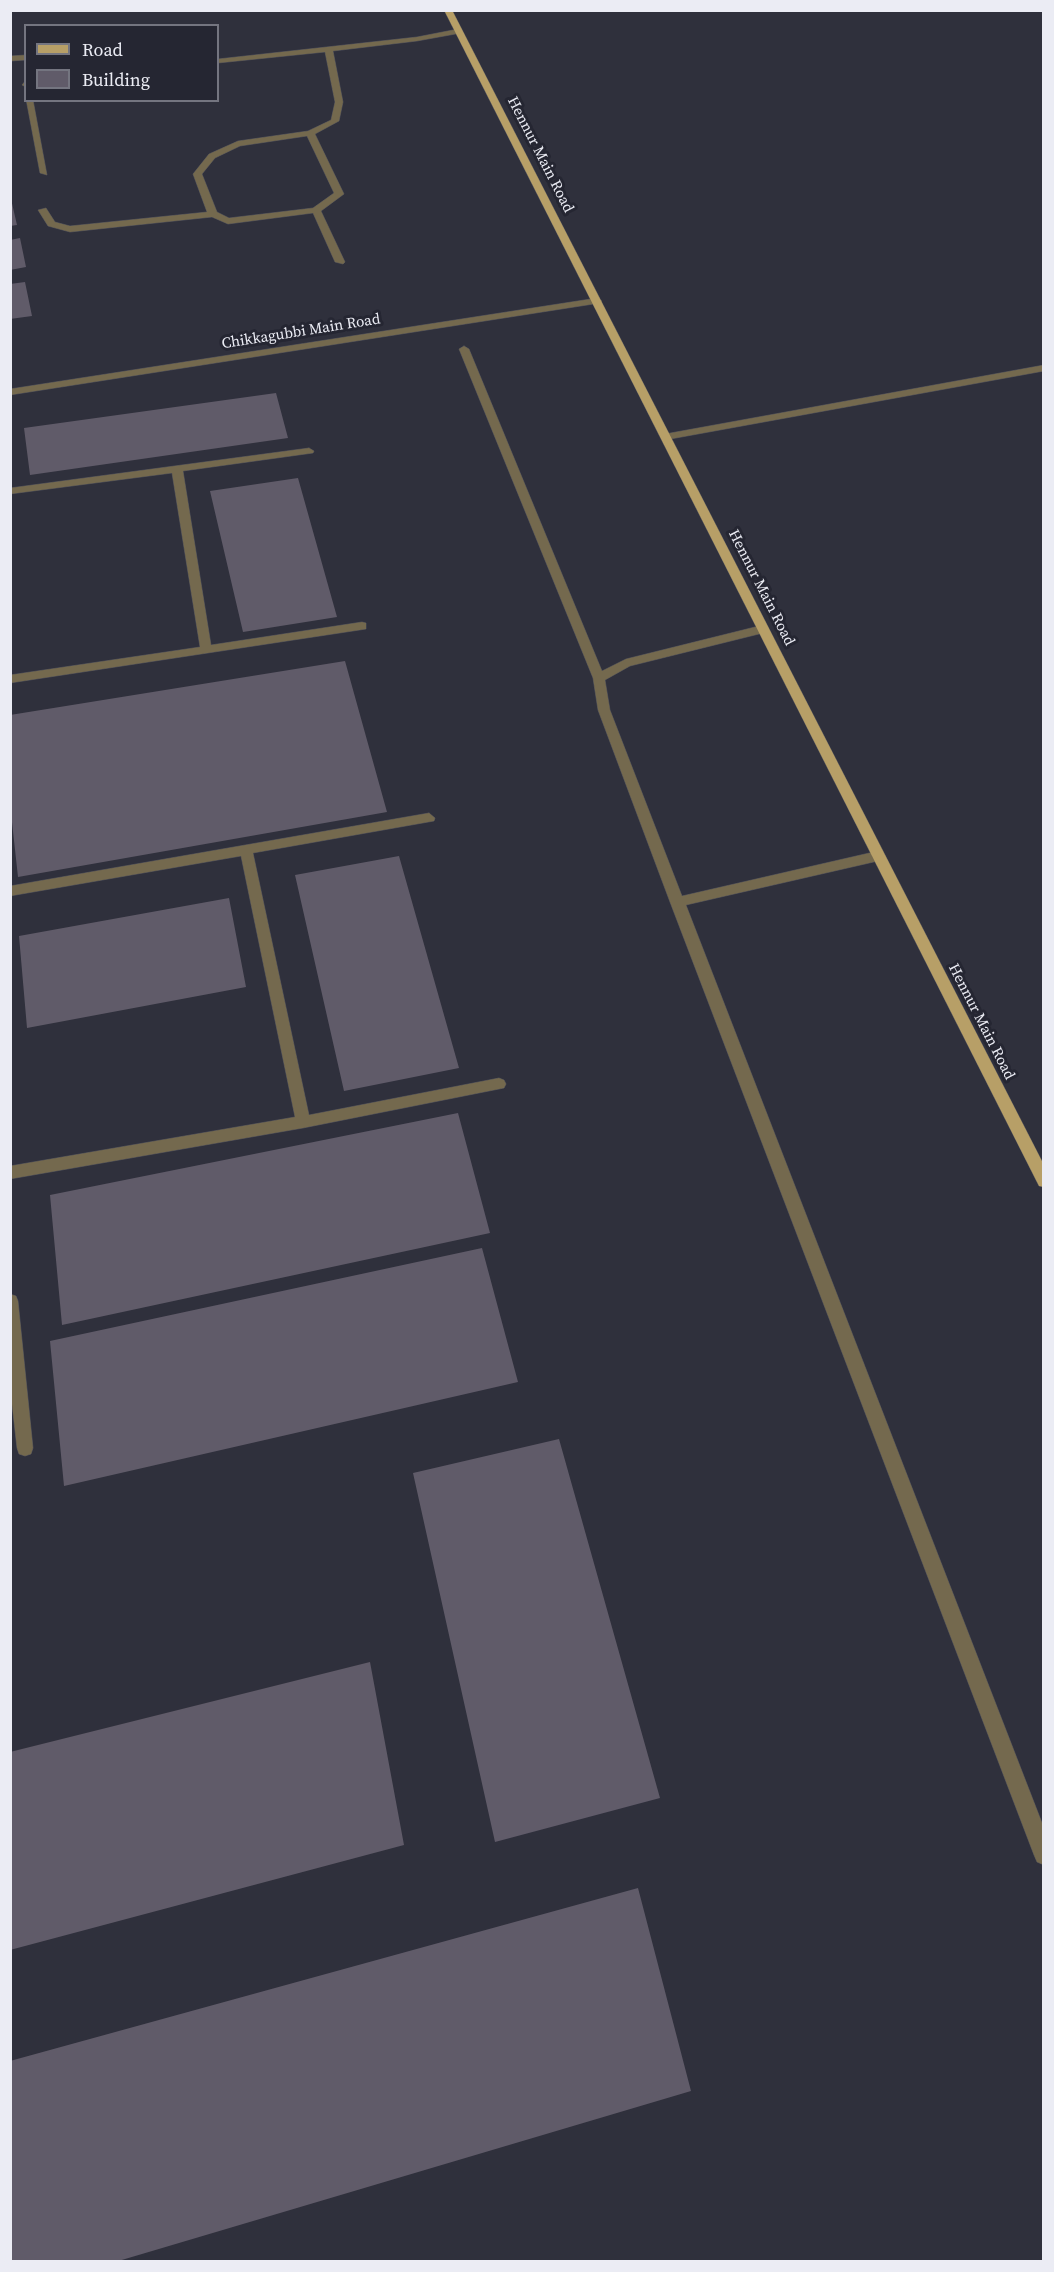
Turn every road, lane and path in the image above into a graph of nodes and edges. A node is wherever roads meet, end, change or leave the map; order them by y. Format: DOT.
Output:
graph roads {
  1 [pos="448,10"];
  2 [pos="458,31"];
  3 [pos="329,48"];
  4 [pos="219,61"];
  5 [pos="29,102"];
  6 [pos="310,133"];
  7 [pos="44,173"];
  8 [pos="43,210"];
  9 [pos="316,210"];
  10 [pos="213,214"];
  11 [pos="340,262"];
  12 [pos="597,301"];
  13 [pos="464,349"];
  14 [pos="1044,368"];
  15 [pos="10,392"];
  16 [pos="665,437"];
  17 [pos="309,451"];
  18 [pos="177,469"];
  19 [pos="10,491"];
  20 [pos="362,626"];
  21 [pos="763,629"];
  22 [pos="206,650"];
  23 [pos="599,678"];
  24 [pos="10,679"];
  25 [pos="429,818"];
  26 [pos="246,850"];
  27 [pos="878,856"];
  28 [pos="10,891"];
  29 [pos="677,902"];
  30 [pos="498,1084"];
  31 [pos="303,1122"];
  32 [pos="10,1173"];
  33 [pos="1044,1181"];
  34 [pos="10,1302"];
  35 [pos="25,1448"];
  36 [pos="1044,1855"];
  1 -- 2 [label="main road, Hennur Main Road"];
  2 -- 3 [label="street"];
  2 -- 12 [label="main road, Hennur Main Road"];
  3 -- 4 [label="street"];
  3 -- 6 [label="street"];
  5 -- 7 [label="street"];
  6 -- 9 [label="street"];
  6 -- 10 [label="street"];
  8 -- 10 [label="street"];
  9 -- 10 [label="street"];
  9 -- 11 [label="street"];
  12 -- 15 [label="street, Chikkagubbi Main Road"];
  12 -- 16 [label="main road, Hennur Main Road"];
  13 -- 23 [label="street"];
  14 -- 16 [label="street"];
  16 -- 21 [label="main road, Hennur Main Road"];
  17 -- 18 [label="street"];
  18 -- 19 [label="street"];
  18 -- 22 [label="street"];
  20 -- 22 [label="street"];
  21 -- 23 [label="street"];
  21 -- 27 [label="main road, Hennur Main Road"];
  22 -- 24 [label="street"];
  23 -- 29 [label="street"];
  25 -- 26 [label="street"];
  26 -- 28 [label="street"];
  26 -- 31 [label="street"];
  27 -- 29 [label="street"];
  27 -- 33 [label="main road, Hennur Main Road"];
  29 -- 36 [label="street"];
  30 -- 31 [label="street"];
  31 -- 32 [label="street"];
  34 -- 35 [label="street"];
}
